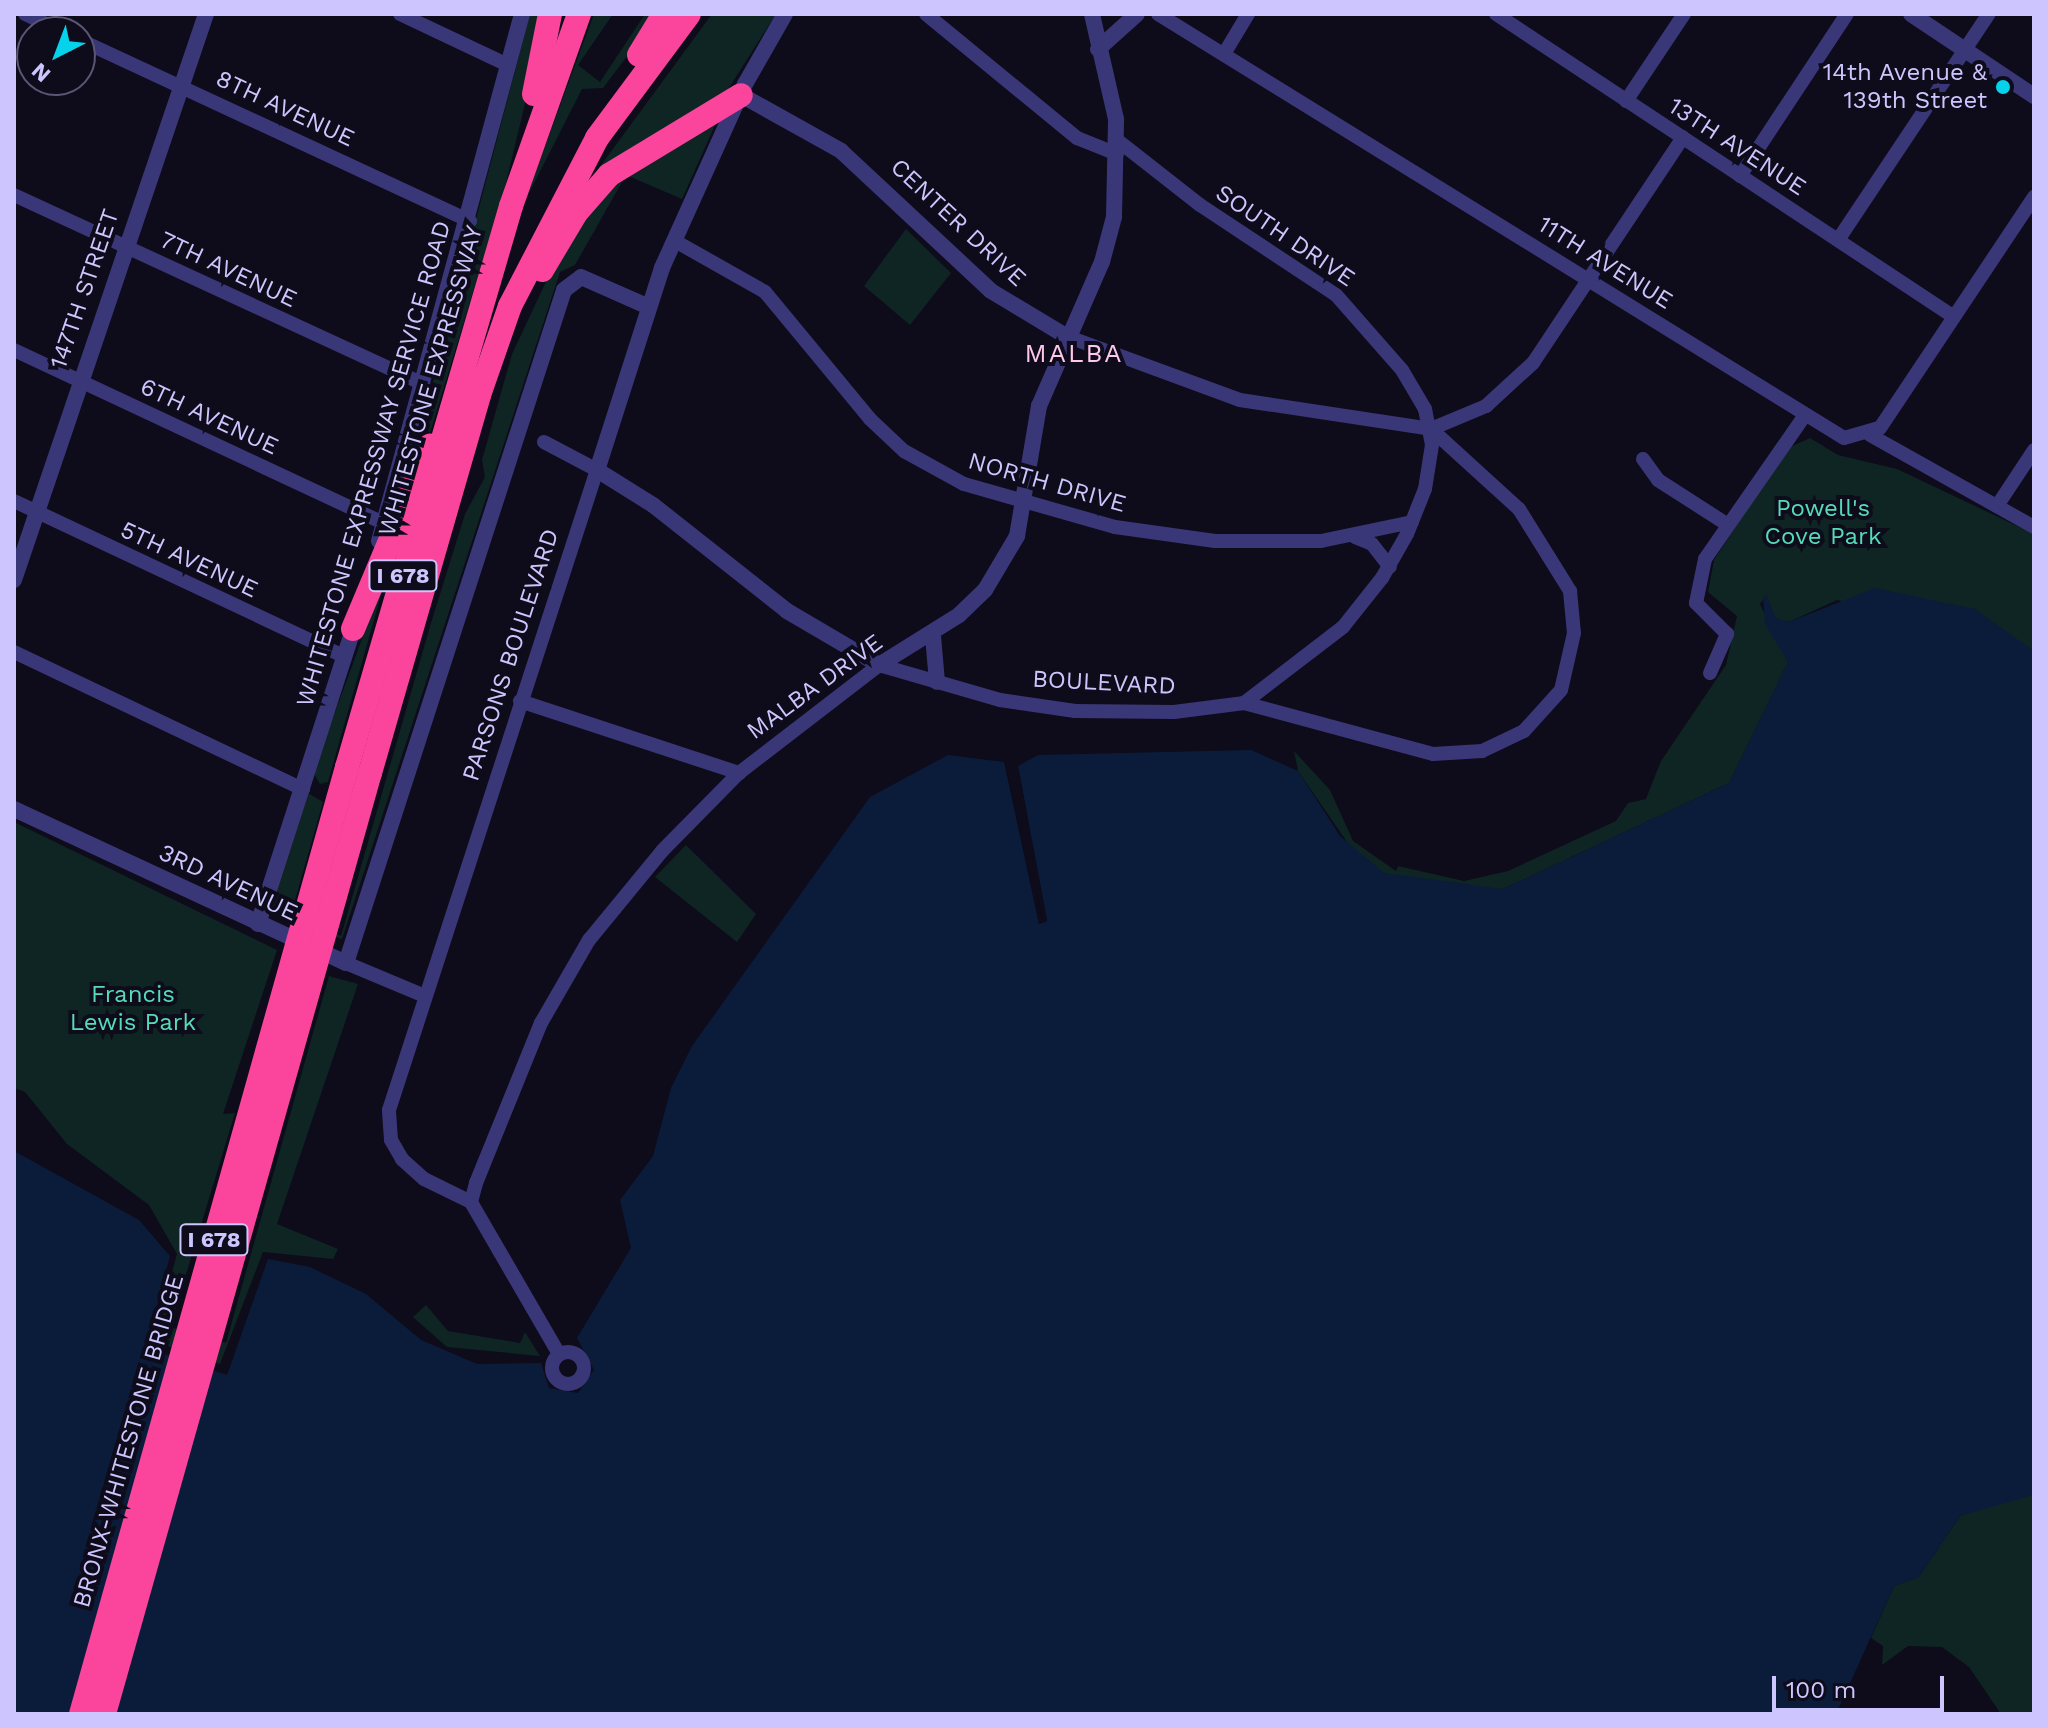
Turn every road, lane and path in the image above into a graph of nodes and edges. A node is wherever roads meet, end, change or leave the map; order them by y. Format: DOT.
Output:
graph roads {
  1 [pos="206,14"];
  2 [pos="400,14"];
  3 [pos="522,14"];
  4 [pos="550,14"];
  5 [pos="571,14"];
  6 [pos="579,14"];
  7 [pos="664,14"];
  8 [pos="689,14"];
  9 [pos="785,14"];
  10 [pos="926,14"];
  11 [pos="1092,14"];
  12 [pos="1137,14"];
  13 [pos="1158,14"];
  14 [pos="1248,14"];
  15 [pos="1496,14"];
  16 [pos="1684,14"];
  17 [pos="1847,14"];
  18 [pos="1911,14"];
  19 [pos="1989,14"];
  20 [pos="1516,19"];
  21 [pos="96,47"];
  22 [pos="1098,49"];
  23 [pos="1965,50"];
  24 [pos="1224,54"];
  25 [pos="508,65"];
  26 [pos="550,85"];
  27 [pos="181,87"];
  28 [pos="741,95"];
  29 [pos="2034,96"];
  30 [pos="1626,101"];
  31 [pos="1683,137"];
  32 [pos="1117,147"];
  33 [pos="1740,176"];
  34 [pos="14,195"];
  35 [pos="2034,197"];
  36 [pos="511,206"];
  37 [pos="555,212"];
  38 [pos="470,221"];
  39 [pos="1838,240"];
  40 [pos="675,241"];
  41 [pos="124,247"];
  42 [pos="1590,278"];
  43 [pos="649,307"];
  44 [pos="1954,317"];
  45 [pos="1066,336"];
  46 [pos="14,350"];
  47 [pos="79,381"];
  48 [pos="423,384"];
  49 [pos="459,386"];
  50 [pos="1803,418"];
  51 [pos="1431,429"];
  52 [pos="1870,435"];
  53 [pos="544,442"];
  54 [pos="2034,450"];
  55 [pos="461,456"];
  56 [pos="1643,459"];
  57 [pos="597,470"];
  58 [pos="14,501"];
  59 [pos="1024,504"];
  60 [pos="1997,506"];
  61 [pos="36,512"];
  62 [pos="1412,522"];
  63 [pos="385,524"];
  64 [pos="1728,525"];
  65 [pos="2034,527"];
  66 [pos="1355,537"];
  67 [pos="1390,567"];
  68 [pos="14,580"];
  69 [pos="353,629"];
  70 [pos="933,636"];
  71 [pos="14,652"];
  72 [pos="345,657"];
  73 [pos="879,665"];
  74 [pos="1710,673"];
  75 [pos="937,682"];
  76 [pos="520,701"];
  77 [pos="1244,703"];
  78 [pos="359,770"];
  79 [pos="739,773"];
  80 [pos="303,789"];
  81 [pos="14,809"];
  82 [pos="258,924"];
  83 [pos="346,963"];
  84 [pos="425,996"];
  85 [pos="471,1202"];
  86 [pos="559,1354"];
  87 [pos="81,1714"];
  88 [pos="104,1714"];
  1 -- 27 [label="street, 147TH STREET"];
  2 -- 25 [label="street"];
  3 -- 25 [label="street, WHITESTONE EXPRESSWAY SERVICE ROAD"];
  4 -- 36 [label="highway"];
  5 -- 26 [label="highway"];
  6 -- 26 [label="highway, WHITESTONE EXPRESSWAY / I 678"];
  7 -- 37 [label="highway"];
  8 -- 37 [label="highway, WHITESTONE EXPRESSWAY / I 678"];
  9 -- 28 [label="street"];
  10 -- 32 [label="street, SOUTH DRIVE"];
  11 -- 22 [label="street, MALBA DRIVE"];
  12 -- 22 [label="street"];
  13 -- 24 [label="street, 11TH AVENUE"];
  14 -- 24 [label="street"];
  15 -- 20 [label="street, 13TH AVENUE"];
  16 -- 30 [label="street"];
  17 -- 33 [label="street"];
  18 -- 23 [label="street"];
  19 -- 23 [label="street"];
  20 -- 30 [label="street, 13TH AVENUE"];
  21 -- 27 [label="street, 8TH AVENUE"];
  22 -- 32 [label="street, MALBA DRIVE"];
  23 -- 29 [label="street"];
  23 -- 39 [label="street"];
  24 -- 42 [label="street, 11TH AVENUE"];
  25 -- 38 [label="street, WHITESTONE EXPRESSWAY SERVICE ROAD"];
  26 -- 36 [label="highway, WHITESTONE EXPRESSWAY / I 678"];
  27 -- 38 [label="street, 8TH AVENUE"];
  27 -- 41 [label="street, 147TH STREET"];
  28 -- 40 [label="street, PARSONS BOULEVARD"];
  28 -- 45 [label="street, CENTER DRIVE"];
  28 -- 55 [label="highway"];
  30 -- 31 [label="street, 13TH AVENUE"];
  31 -- 33 [label="street, 13TH AVENUE"];
  31 -- 42 [label="street"];
  32 -- 45 [label="street, MALBA DRIVE"];
  32 -- 51 [label="street, SOUTH DRIVE"];
  33 -- 39 [label="street, 13TH AVENUE"];
  34 -- 41 [label="street, 7TH AVENUE"];
  35 -- 44 [label="street"];
  36 -- 49 [label="highway, WHITESTONE EXPRESSWAY / I 678"];
  37 -- 55 [label="highway, WHITESTONE EXPRESSWAY / I 678"];
  38 -- 48 [label="street, WHITESTONE EXPRESSWAY SERVICE ROAD"];
  39 -- 44 [label="street, 13TH AVENUE"];
  40 -- 43 [label="street, PARSONS BOULEVARD"];
  40 -- 59 [label="street, NORTH DRIVE"];
  41 -- 47 [label="street, 147TH STREET"];
  41 -- 48 [label="street, 7TH AVENUE"];
  42 -- 50 [label="street, 11TH AVENUE"];
  42 -- 51 [label="street"];
  43 -- 57 [label="street, PARSONS BOULEVARD"];
  43 -- 83 [label="street"];
  44 -- 52 [label="street"];
  45 -- 51 [label="street, CENTER DRIVE"];
  45 -- 59 [label="street, MALBA DRIVE"];
  46 -- 47 [label="street, 6TH AVENUE"];
  47 -- 61 [label="street, 147TH STREET"];
  47 -- 63 [label="street, 6TH AVENUE"];
  48 -- 63 [label="street, WHITESTONE EXPRESSWAY SERVICE ROAD"];
  49 -- 69 [label="highway"];
  49 -- 78 [label="highway, WHITESTONE EXPRESSWAY / I 678"];
  50 -- 52 [label="street, 11TH AVENUE"];
  50 -- 64 [label="street"];
  51 -- 62 [label="street, BOULEVARD"];
  51 -- 77 [label="street"];
  52 -- 60 [label="street, 11TH AVENUE"];
  53 -- 57 [label="street, BOULEVARD"];
  54 -- 60 [label="street"];
  55 -- 78 [label="highway, WHITESTONE EXPRESSWAY / I 678"];
  56 -- 64 [label="street"];
  57 -- 73 [label="street, BOULEVARD"];
  57 -- 76 [label="street, PARSONS BOULEVARD"];
  58 -- 61 [label="street, 5TH AVENUE"];
  59 -- 66 [label="street, NORTH DRIVE"];
  59 -- 70 [label="street, MALBA DRIVE"];
  60 -- 65 [label="street, 11TH AVENUE"];
  61 -- 68 [label="street, 147TH STREET"];
  61 -- 72 [label="street, 5TH AVENUE"];
  62 -- 66 [label="street, NORTH DRIVE"];
  62 -- 67 [label="street, BOULEVARD"];
  63 -- 69 [label="street, WHITESTONE EXPRESSWAY SERVICE ROAD"];
  64 -- 74 [label="street"];
  66 -- 67 [label="street"];
  67 -- 77 [label="street, BOULEVARD"];
  69 -- 72 [label="street, WHITESTONE EXPRESSWAY SERVICE ROAD"];
  70 -- 73 [label="street, MALBA DRIVE"];
  70 -- 75 [label="street"];
  71 -- 80 [label="street"];
  72 -- 80 [label="street, WHITESTONE EXPRESSWAY SERVICE ROAD"];
  73 -- 75 [label="street, BOULEVARD"];
  73 -- 79 [label="street, MALBA DRIVE"];
  75 -- 77 [label="street, BOULEVARD"];
  76 -- 79 [label="street"];
  76 -- 84 [label="street, PARSONS BOULEVARD"];
  78 -- 87 [label="highway, BRONX-WHITESTONE BRIDGE / I 678, bridge"];
  78 -- 88 [label="highway, BRONX-WHITESTONE BRIDGE / I 678, bridge"];
  79 -- 85 [label="street, MALBA DRIVE"];
  80 -- 82 [label="street, WHITESTONE EXPRESSWAY SERVICE ROAD"];
  81 -- 82 [label="street, 3RD AVENUE"];
  82 -- 83 [label="street, 3RD AVENUE"];
  83 -- 84 [label="street, 3RD AVENUE"];
  84 -- 85 [label="street, PARSONS BOULEVARD"];
  85 -- 86 [label="street"];
}
